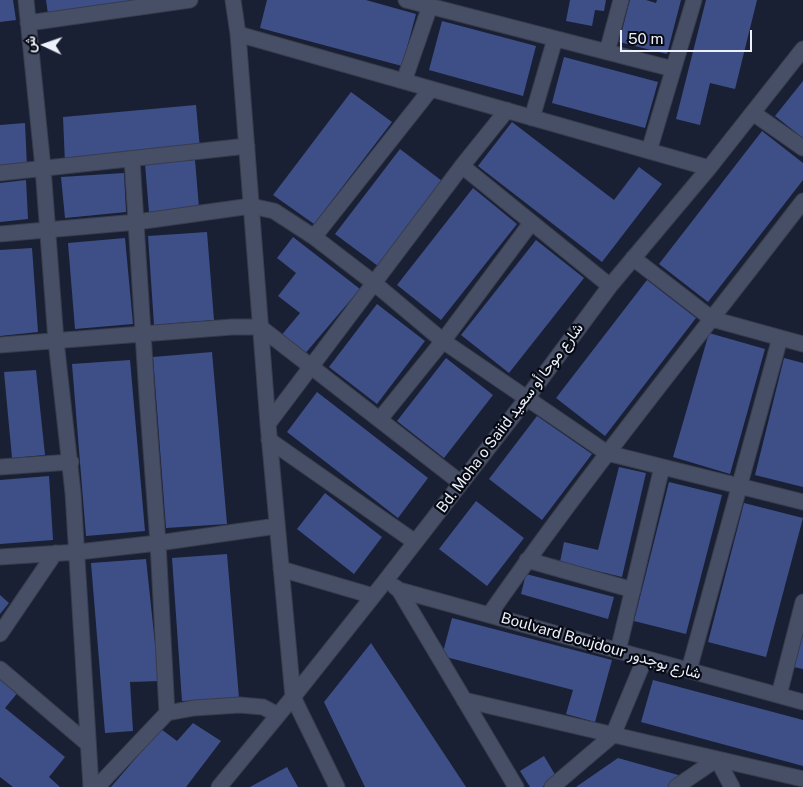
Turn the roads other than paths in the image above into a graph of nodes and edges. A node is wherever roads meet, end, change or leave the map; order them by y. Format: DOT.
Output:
graph roads {
  1 [pos="26,0"];
  2 [pos="190,0"];
  3 [pos="233,0"];
  4 [pos="406,0"];
  5 [pos="621,0"];
  6 [pos="694,0"];
  7 [pos="430,6"];
  8 [pos="455,6"];
  9 [pos="28,23"];
  10 [pos="238,34"];
  11 [pos="555,38"];
  12 [pos="803,49"];
  13 [pos="607,52"];
  14 [pos="673,69"];
  15 [pos="404,81"];
  16 [pos="431,89"];
  17 [pos="507,110"];
  18 [pos="753,113"];
  19 [pos="532,118"];
  20 [pos="247,146"];
  21 [pos="803,148"];
  22 [pos="649,151"];
  23 [pos="132,159"];
  24 [pos="462,166"];
  25 [pos="43,168"];
  26 [pos="709,168"];
  27 [pos="0,173"];
  28 [pos="803,201"];
  29 [pos="251,206"];
  30 [pos="137,222"];
  31 [pos="532,224"];
  32 [pos="47,229"];
  33 [pos="0,234"];
  34 [pos="314,237"];
  35 [pos="633,258"];
  36 [pos="374,283"];
  37 [pos="610,286"];
  38 [pos="712,319"];
  39 [pos="260,327"];
  40 [pos="143,334"];
  41 [pos="780,338"];
  42 [pos="56,341"];
  43 [pos="443,341"];
  44 [pos="803,344"];
  45 [pos="0,345"];
  46 [pos="311,367"];
  47 [pos="527,398"];
  48 [pos="380,419"];
  49 [pos="268,424"];
  50 [pos="269,440"];
  51 [pos="607,453"];
  52 [pos="70,462"];
  53 [pos="662,466"];
  54 [pos="0,467"];
  55 [pos="461,483"];
  56 [pos="739,486"];
  57 [pos="803,502"];
  58 [pos="277,526"];
  59 [pos="415,542"];
  60 [pos="158,543"];
  61 [pos="78,552"];
  62 [pos="55,553"];
  63 [pos="0,557"];
  64 [pos="527,560"];
  65 [pos="281,569"];
  66 [pos="386,580"];
  67 [pos="399,590"];
  68 [pos="633,590"];
  69 [pos="373,596"];
  70 [pos="803,602"];
  71 [pos="489,615"];
  72 [pos="0,634"];
  73 [pos="618,651"];
  74 [pos="645,658"];
  75 [pos="0,669"];
  76 [pos="689,670"];
  77 [pos="779,695"];
  78 [pos="293,698"];
  79 [pos="464,700"];
  80 [pos="803,702"];
  81 [pos="167,713"];
  82 [pos="278,715"];
  83 [pos="613,735"];
  84 [pos="88,744"];
  85 [pos="716,759"];
  86 [pos="803,780"];
  87 [pos="91,787"];
  88 [pos="97,787"];
  89 [pos="219,787"];
  90 [pos="337,787"];
  91 [pos="516,787"];
  92 [pos="552,787"];
  93 [pos="676,787"];
  94 [pos="732,787"];
  1 -- 9 [label="street"];
  2 -- 9 [label="street"];
  3 -- 10 [label="street"];
  4 -- 7 [label="street"];
  5 -- 13 [label="street"];
  6 -- 14 [label="street"];
  7 -- 8 [label="street"];
  7 -- 15 [label="street"];
  8 -- 11 [label="street"];
  9 -- 25 [label="street"];
  10 -- 15 [label="street"];
  10 -- 20 [label="street"];
  11 -- 13 [label="street"];
  11 -- 19 [label="street"];
  12 -- 18 [label="street, Bd. Moha o Saiid شارع موحا أو سعيد"];
  13 -- 14 [label="street"];
  14 -- 22 [label="street"];
  15 -- 16 [label="street"];
  16 -- 17 [label="street"];
  16 -- 34 [label="street"];
  17 -- 19 [label="street"];
  17 -- 24 [label="street"];
  18 -- 21 [label="street"];
  18 -- 26 [label="street, Bd. Moha o Saiid شارع موحا أو سعيد"];
  19 -- 22 [label="street"];
  20 -- 23 [label="street"];
  20 -- 29 [label="street"];
  22 -- 26 [label="street"];
  23 -- 25 [label="street"];
  23 -- 30 [label="street"];
  24 -- 31 [label="street"];
  24 -- 36 [label="street"];
  25 -- 27 [label="street"];
  25 -- 32 [label="street"];
  26 -- 35 [label="street, Bd. Moha o Saiid شارع موحا أو سعيد"];
  28 -- 38 [label="street"];
  29 -- 30 [label="street"];
  29 -- 34 [label="street"];
  29 -- 39 [label="street"];
  30 -- 32 [label="street"];
  30 -- 40 [label="street"];
  31 -- 37 [label="street"];
  31 -- 43 [label="street"];
  32 -- 33 [label="street"];
  32 -- 42 [label="street"];
  34 -- 36 [label="street"];
  35 -- 37 [label="street, Bd. Moha o Saiid شارع موحا أو سعيد"];
  35 -- 38 [label="street"];
  36 -- 43 [label="street"];
  36 -- 46 [label="street"];
  37 -- 47 [label="street, Bd. Moha o Saiid شارع موحا أو سعيد"];
  38 -- 41 [label="street"];
  38 -- 51 [label="street"];
  39 -- 40 [label="street"];
  39 -- 46 [label="street"];
  39 -- 49 [label="street"];
  40 -- 42 [label="street"];
  40 -- 60 [label="street"];
  41 -- 44 [label="street"];
  41 -- 56 [label="street"];
  42 -- 45 [label="street"];
  42 -- 52 [label="street"];
  43 -- 47 [label="street"];
  43 -- 48 [label="street"];
  46 -- 48 [label="street"];
  46 -- 49 [label="street"];
  47 -- 51 [label="street"];
  47 -- 55 [label="street, Bd. Moha o Saiid شارع موحا أو سعيد"];
  48 -- 55 [label="street"];
  49 -- 50 [label="street"];
  50 -- 58 [label="street"];
  50 -- 59 [label="street"];
  51 -- 53 [label="street"];
  51 -- 64 [label="street"];
  52 -- 54 [label="street"];
  52 -- 61 [label="street"];
  53 -- 56 [label="street"];
  53 -- 68 [label="street"];
  55 -- 59 [label="street, Bd. Moha o Saiid شارع موحا أو سعيد"];
  56 -- 57 [label="street"];
  56 -- 76 [label="street"];
  58 -- 60 [label="street"];
  58 -- 65 [label="street"];
  59 -- 66 [label="street, Bd. Moha o Saiid شارع موحا أو سعيد"];
  60 -- 61 [label="street"];
  60 -- 81 [label="street"];
  61 -- 62 [label="street"];
  61 -- 84 [label="street"];
  62 -- 63 [label="street"];
  62 -- 72 [label="street"];
  64 -- 68 [label="street"];
  64 -- 71 [label="street"];
  65 -- 69 [label="street"];
  65 -- 78 [label="street"];
  66 -- 67 [label="street"];
  66 -- 69 [label="street, Bd. Moha o Saiid شارع موحا أو سعيد"];
  67 -- 71 [label="street, Boulvard Boujdour شارع بوجدور"];
  67 -- 79 [label="street"];
  68 -- 73 [label="street"];
  69 -- 78 [label="street, Bd. Moha o Saiid شارع موحا أو سعيد"];
  70 -- 77 [label="street"];
  71 -- 73 [label="street, Boulvard Boujdour شارع بوجدور"];
  73 -- 74 [label="street, Boulvard Boujdour شارع بوجدور"];
  74 -- 76 [label="street, Boulvard Boujdour شارع بوجدور"];
  74 -- 83 [label="street"];
  75 -- 84 [label="street"];
  76 -- 77 [label="street, Boulvard Boujdour شارع بوجدور"];
  77 -- 80 [label="street, Boulvard Boujdour شارع بوجدور"];
  78 -- 82 [label="street, Bd. Moha o Saiid شارع موحا أو سعيد"];
  78 -- 90 [label="street"];
  79 -- 83 [label="street"];
  79 -- 91 [label="street"];
  81 -- 82 [label="street"];
  81 -- 88 [label="street"];
  82 -- 89 [label="street, Bd. Moha o Saiid شارع موحا أو سعيد"];
  83 -- 85 [label="street"];
  83 -- 92 [label="street"];
  84 -- 87 [label="street"];
  85 -- 86 [label="street"];
  85 -- 93 [label="street"];
  85 -- 94 [label="street"];
}
